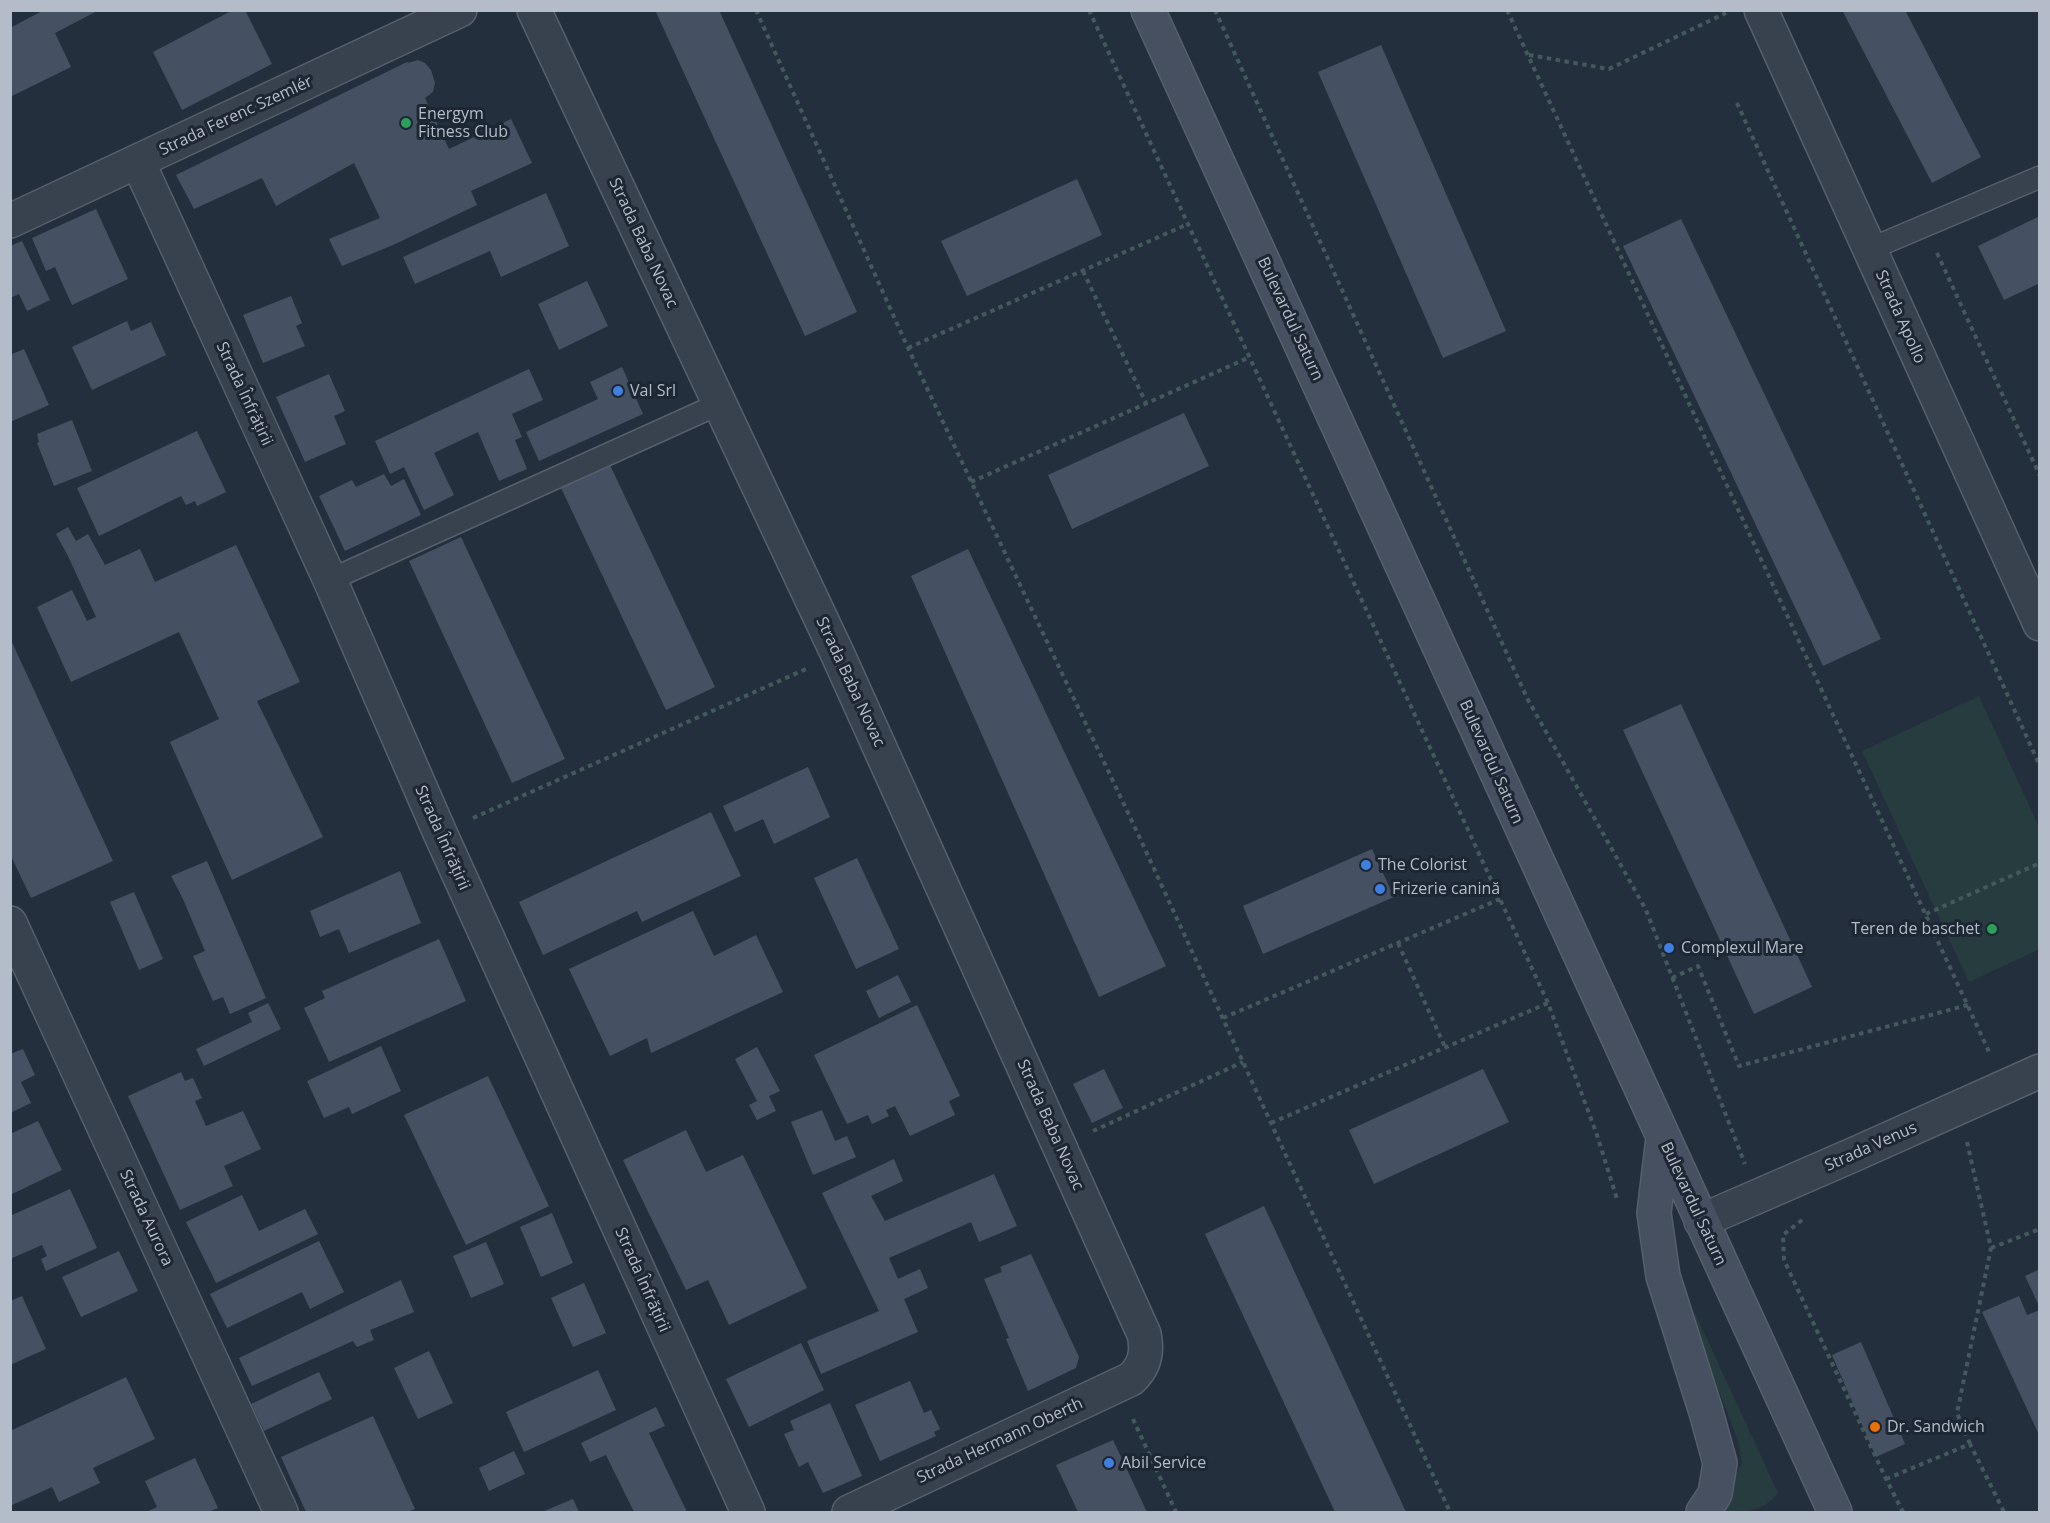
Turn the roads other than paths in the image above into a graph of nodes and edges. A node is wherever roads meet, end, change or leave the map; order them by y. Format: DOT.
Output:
graph roads {
  1 [pos="460,10"];
  2 [pos="534,10"];
  3 [pos="1148,10"];
  4 [pos="1761,10"];
  5 [pos="138,162"];
  6 [pos="2040,177"];
  7 [pos="10,221"];
  8 [pos="1870,249"];
  9 [pos="719,404"];
  10 [pos="330,580"];
  11 [pos="2040,624"];
  12 [pos="10,923"];
  13 [pos="2040,1071"];
  14 [pos="1663,1138"];
  15 [pos="1701,1221"];
  16 [pos="1144,1361"];
  17 [pos="281,1512"];
  18 [pos="747,1512"];
  19 [pos="849,1512"];
  20 [pos="1703,1512"];
  21 [pos="1835,1512"];
  1 -- 5 [label="street, Strada Ferenc Szemlér"];
  2 -- 9 [label="street, Strada Baba Novac"];
  3 -- 14 [label="main road, Bulevardul Saturn"];
  4 -- 8 [label="street, Strada Apollo"];
  5 -- 7 [label="street, Strada Ferenc Szemlér"];
  5 -- 10 [label="street, Strada Înfrățirii"];
  6 -- 8 [label="lane"];
  8 -- 11 [label="street, Strada Apollo"];
  9 -- 10 [label="lane"];
  9 -- 16 [label="street, Strada Baba Novac"];
  10 -- 18 [label="street, Strada Înfrățirii"];
  12 -- 17 [label="street, Strada Aurora"];
  13 -- 15 [label="street, Strada Venus"];
  14 -- 15 [label="main road, Bulevardul Saturn"];
  14 -- 20 [label="main road"];
  15 -- 21 [label="main road, Bulevardul Saturn"];
  16 -- 19 [label="street, Strada Hermann Oberth"];
}
